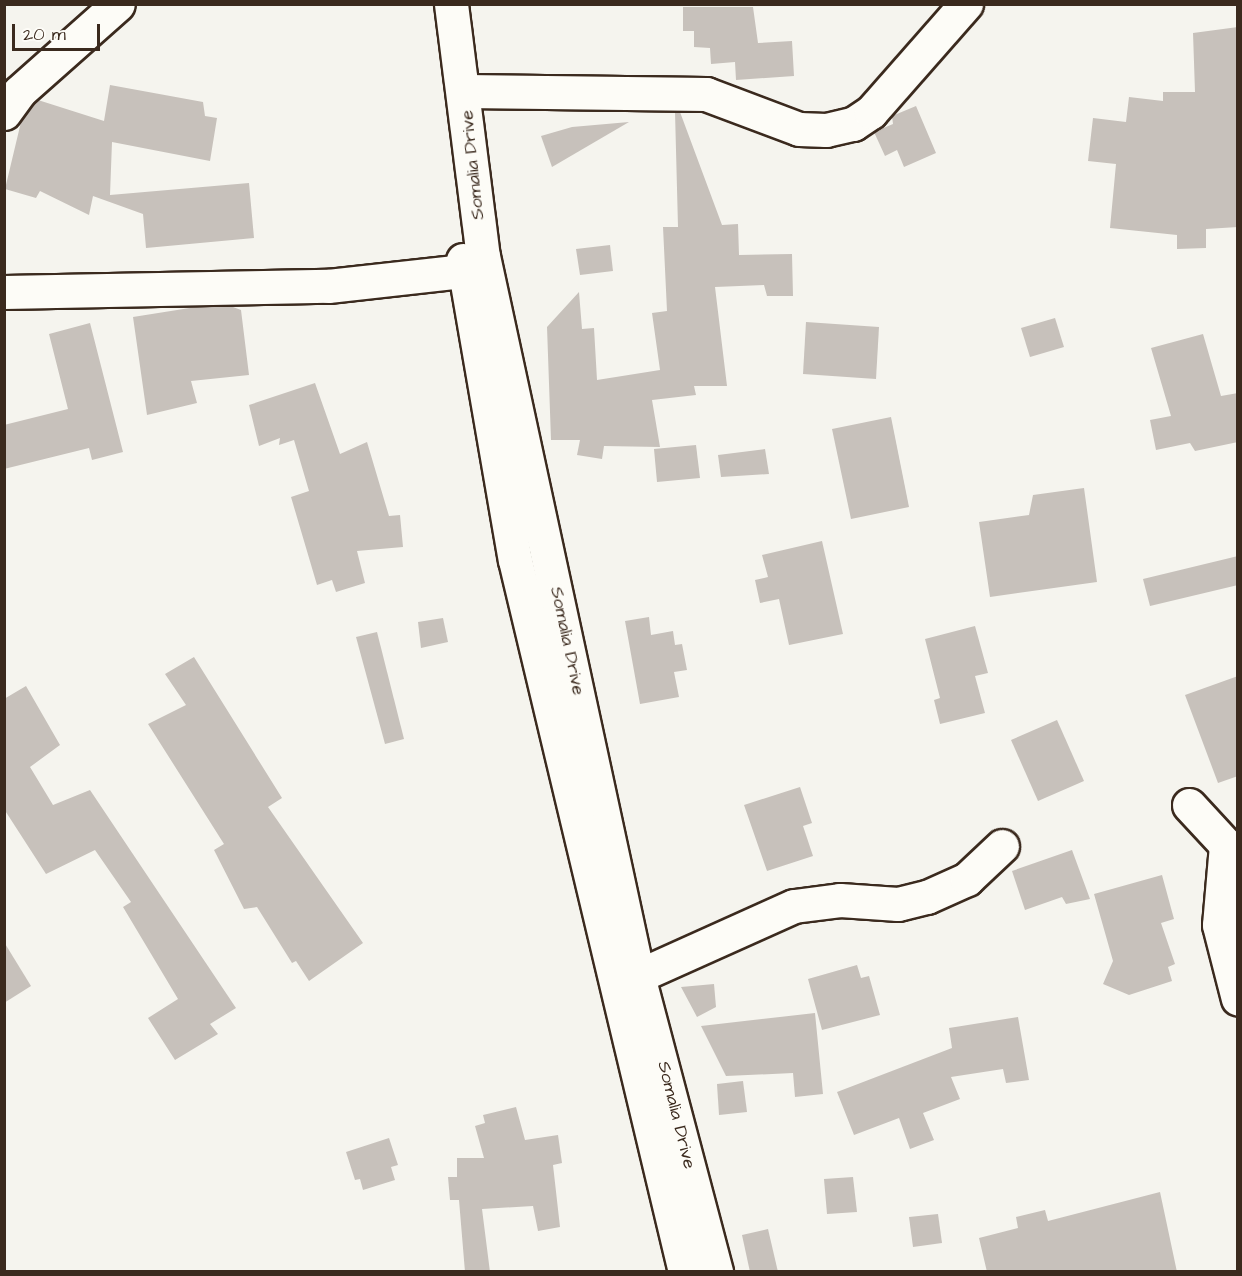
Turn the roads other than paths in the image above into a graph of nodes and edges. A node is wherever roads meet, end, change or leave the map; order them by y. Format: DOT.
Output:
graph roads {
  1 [pos="118,4"];
  2 [pos="433,4"];
  3 [pos="451,4"];
  4 [pos="966,4"];
  5 [pos="465,91"];
  6 [pos="4,113"];
  7 [pos="464,272"];
  8 [pos="4,292"];
  9 [pos="1189,805"];
  10 [pos="1002,846"];
  11 [pos="638,976"];
  12 [pos="1238,999"];
  13 [pos="685,1272"];
  14 [pos="716,1272"];
  1 -- 6 [label="main road"];
  2 -- 7 [label="main road, Somalia Drive"];
  3 -- 5 [label="main road, Somalia Drive"];
  4 -- 5 [label="main road"];
  5 -- 11 [label="main road, Somalia Drive"];
  7 -- 8 [label="main road"];
  7 -- 13 [label="main road, Somalia Drive"];
  9 -- 12 [label="main road"];
  10 -- 11 [label="main road"];
  11 -- 14 [label="main road, Somalia Drive"];
}
